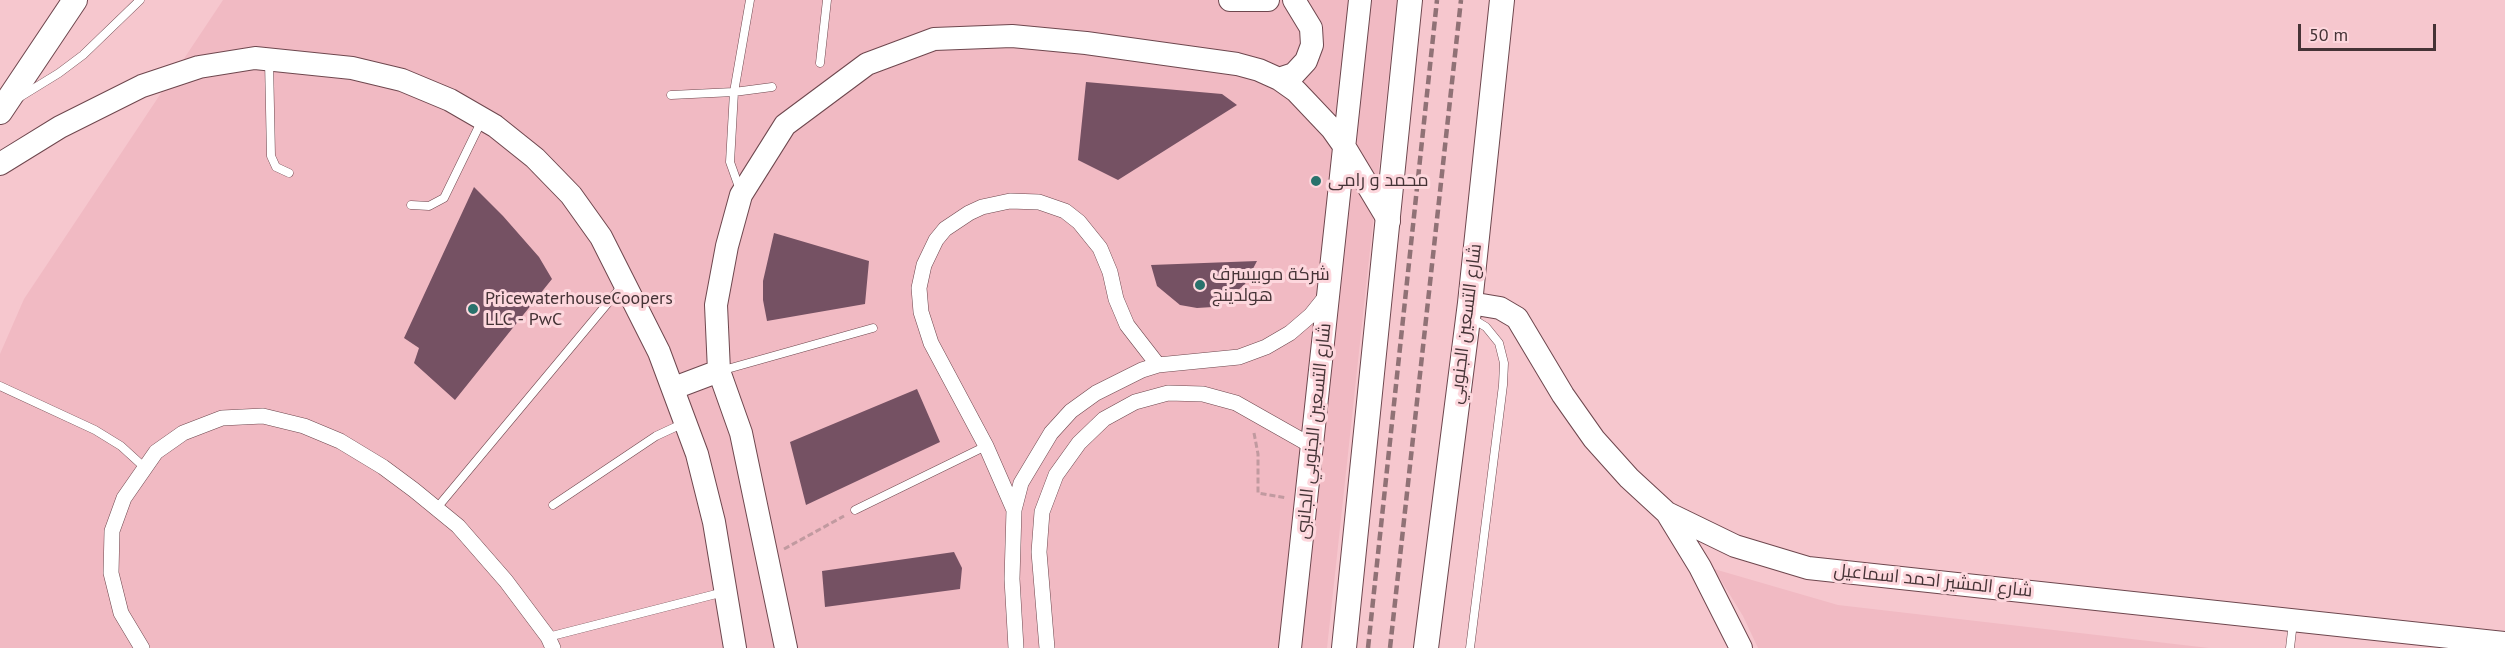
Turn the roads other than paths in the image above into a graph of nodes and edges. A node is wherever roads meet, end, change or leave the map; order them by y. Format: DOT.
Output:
graph roads {
  1 [pos="75,0"];
  2 [pos="140,0"];
  3 [pos="750,0"];
  4 [pos="827,0"];
  5 [pos="1230,0"];
  6 [pos="1268,0"];
  7 [pos="1294,0"];
  8 [pos="1360,0"];
  9 [pos="1410,0"];
  10 [pos="1502,0"];
  11 [pos="269,60"];
  12 [pos="820,63"];
  13 [pos="1279,79"];
  14 [pos="772,87"];
  15 [pos="734,92"];
  16 [pos="671,95"];
  17 [pos="2,109"];
  18 [pos="483,119"];
  19 [pos="1344,146"];
  20 [pos="0,164"];
  21 [pos="289,173"];
  22 [pos="741,195"];
  23 [pos="411,205"];
  24 [pos="1389,221"];
  25 [pos="625,283"];
  26 [pos="1329,292"];
  27 [pos="1469,310"];
  28 [pos="873,328"];
  29 [pos="1158,365"];
  30 [pos="719,371"];
  31 [pos="0,387"];
  32 [pos="674,387"];
  33 [pos="686,422"];
  34 [pos="986,446"];
  35 [pos="1312,446"];
  36 [pos="144,467"];
  37 [pos="553,505"];
  38 [pos="436,508"];
  39 [pos="855,510"];
  40 [pos="1014,510"];
  41 [pos="1667,513"];
  42 [pos="1735,546"];
  43 [pos="1700,567"];
  44 [pos="727,591"];
  45 [pos="2293,620"];
  46 [pos="551,643"];
  47 [pos="2505,643"];
  48 [pos="142,648"];
  49 [pos="735,648"];
  50 [pos="786,648"];
  51 [pos="1016,648"];
  52 [pos="1047,648"];
  53 [pos="1290,648"];
  54 [pos="1344,648"];
  55 [pos="1426,648"];
  56 [pos="1470,648"];
  57 [pos="1741,648"];
  58 [pos="2290,648"];
  1 -- 17 [label="main road"];
  2 -- 17 [label="lane"];
  3 -- 15 [label="lane"];
  4 -- 12 [label="lane"];
  5 -- 6 [label="street"];
  7 -- 13 [label="street"];
  8 -- 19 [label="street, شارع التسعين الجنوبي الجانبى"];
  9 -- 24 [label="main road"];
  10 -- 27 [label="main road, شارع التسعين الجنوبي"];
  11 -- 18 [label="street"];
  11 -- 20 [label="street"];
  11 -- 21 [label="lane"];
  13 -- 19 [label="street"];
  13 -- 22 [label="street"];
  14 -- 15 [label="lane"];
  15 -- 16 [label="lane"];
  15 -- 22 [label="lane"];
  18 -- 23 [label="lane"];
  18 -- 25 [label="street"];
  19 -- 24 [label="street"];
  19 -- 26 [label="street, شارع التسعين الجنوبي الجانبى"];
  22 -- 30 [label="street"];
  24 -- 54 [label="main road"];
  25 -- 32 [label="street"];
  25 -- 38 [label="lane"];
  26 -- 29 [label="street"];
  26 -- 35 [label="street, شارع التسعين الجنوبي الجانبى"];
  27 -- 41 [label="street, شارع المشير احمد اسماعيل"];
  27 -- 55 [label="main road, شارع التسعين الجنوبي"];
  27 -- 56 [label="lane"];
  28 -- 30 [label="lane"];
  29 -- 34 [label="street"];
  29 -- 40 [label="street"];
  30 -- 32 [label="street"];
  30 -- 50 [label="street"];
  31 -- 36 [label="lane"];
  32 -- 33 [label="street"];
  33 -- 37 [label="lane"];
  33 -- 44 [label="street"];
  34 -- 39 [label="lane"];
  34 -- 40 [label="street"];
  35 -- 52 [label="street"];
  35 -- 53 [label="street, شارع التسعين الجنوبي الجانبى"];
  36 -- 38 [label="street"];
  36 -- 48 [label="street"];
  38 -- 46 [label="street"];
  40 -- 51 [label="street"];
  41 -- 42 [label="street, شارع المشير احمد اسماعيل"];
  41 -- 43 [label="street"];
  42 -- 43 [label="street"];
  42 -- 45 [label="street, شارع المشير احمد اسماعيل"];
  43 -- 57 [label="street"];
  44 -- 46 [label="lane"];
  44 -- 49 [label="street"];
  45 -- 47 [label="street, شارع المشير احمد اسماعيل"];
  45 -- 58 [label="lane"];
}
